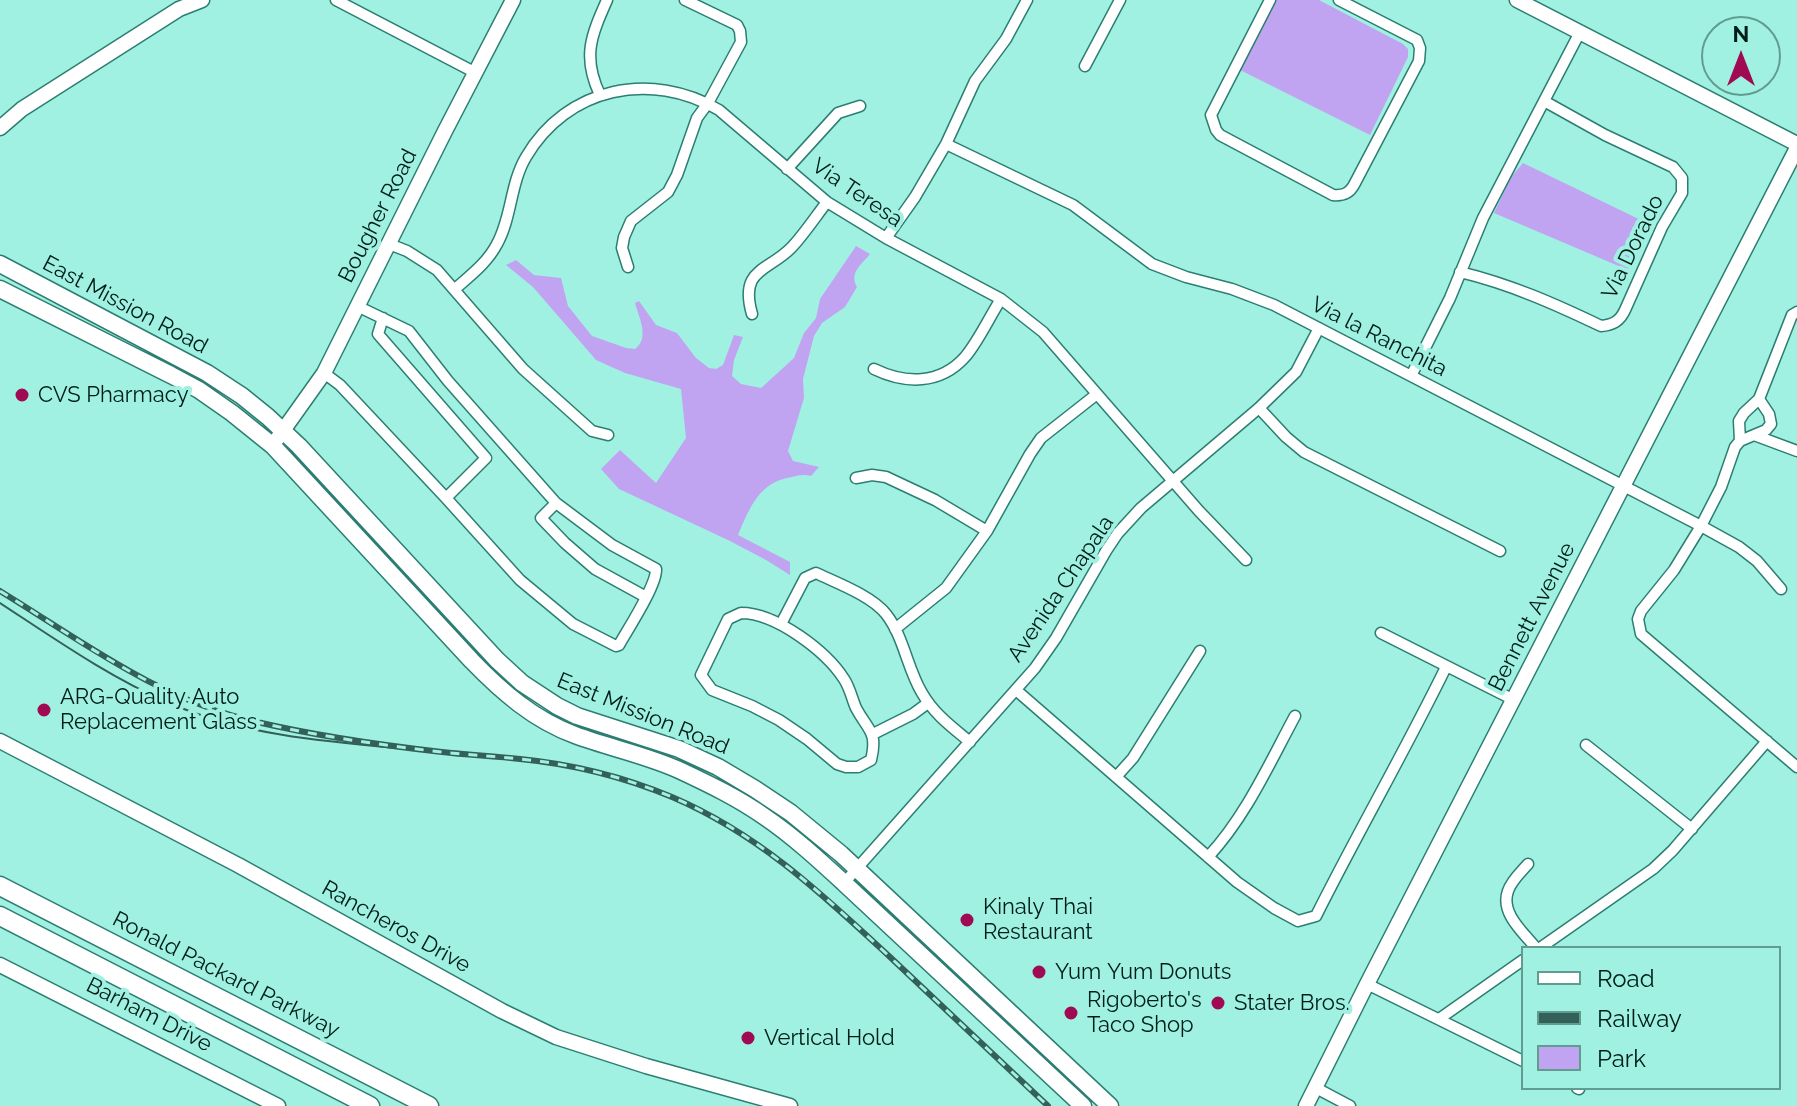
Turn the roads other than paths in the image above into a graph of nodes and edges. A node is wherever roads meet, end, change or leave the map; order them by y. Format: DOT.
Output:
graph roads {
  1 [pos="202,0"];
  2 [pos="336,0"];
  3 [pos="513,0"];
  4 [pos="607,0"];
  5 [pos="685,0"];
  6 [pos="1027,0"];
  7 [pos="1120,0"];
  8 [pos="1270,0"];
  9 [pos="1339,0"];
  10 [pos="1517,0"];
  11 [pos="181,4"];
  12 [pos="1359,4"];
  13 [pos="1580,32"];
  14 [pos="1085,66"];
  15 [pos="476,73"];
  16 [pos="600,95"];
  17 [pos="1544,101"];
  18 [pos="708,103"];
  19 [pos="860,106"];
  20 [pos="0,128"];
  21 [pos="946,144"];
  22 [pos="1797,146"];
  23 [pos="787,169"];
  24 [pos="827,202"];
  25 [pos="886,238"];
  26 [pos="389,244"];
  27 [pos="0,264"];
  28 [pos="628,267"];
  29 [pos="1460,272"];
  30 [pos="0,289"];
  31 [pos="455,289"];
  32 [pos="1001,299"];
  33 [pos="32,305"];
  34 [pos="357,306"];
  35 [pos="1797,312"];
  36 [pos="752,314"];
  37 [pos="383,318"];
  38 [pos="1319,328"];
  39 [pos="171,354"];
  40 [pos="874,369"];
  41 [pos="324,373"];
  42 [pos="1411,376"];
  43 [pos="1097,394"];
  44 [pos="1759,399"];
  45 [pos="1259,408"];
  46 [pos="283,431"];
  47 [pos="608,435"];
  48 [pos="1754,435"];
  49 [pos="1740,441"];
  50 [pos="273,446"];
  51 [pos="1797,451"];
  52 [pos="856,478"];
  53 [pos="1173,481"];
  54 [pos="1623,486"];
  55 [pos="446,498"];
  56 [pos="556,503"];
  57 [pos="1701,526"];
  58 [pos="987,531"];
  59 [pos="1500,551"];
  60 [pos="1246,560"];
  61 [pos="1781,589"];
  62 [pos="646,597"];
  63 [pos="781,624"];
  64 [pos="895,629"];
  65 [pos="1381,633"];
  66 [pos="1200,651"];
  67 [pos="1446,667"];
  68 [pos="1016,690"];
  69 [pos="1514,700"];
  70 [pos="928,703"];
  71 [pos="1295,716"];
  72 [pos="873,734"];
  73 [pos="0,741"];
  74 [pos="1767,741"];
  75 [pos="970,742"];
  76 [pos="1586,745"];
  77 [pos="1797,767"];
  78 [pos="1116,777"];
  79 [pos="1692,829"];
  80 [pos="1208,857"];
  81 [pos="1528,864"];
  82 [pos="857,869"];
  83 [pos="844,883"];
  84 [pos="0,886"];
  85 [pos="0,916"];
  86 [pos="1536,946"];
  87 [pos="1541,946"];
  88 [pos="1521,961"];
  89 [pos="0,965"];
  90 [pos="1367,984"];
  91 [pos="1439,1019"];
  92 [pos="1018,1046"];
  93 [pos="1058,1057"];
  94 [pos="1521,1060"];
  95 [pos="1316,1088"];
  96 [pos="278,1106"];
  97 [pos="370,1106"];
  98 [pos="429,1106"];
  99 [pos="790,1106"];
  100 [pos="1083,1106"];
  101 [pos="1110,1106"];
  102 [pos="1306,1106"];
  103 [pos="1350,1106"];
  1 -- 11 [label="street"];
  2 -- 15 [label="street"];
  3 -- 15 [label="street, Bougher Road"];
  4 -- 16 [label="street"];
  5 -- 18 [label="street"];
  6 -- 21 [label="street"];
  7 -- 14 [label="street"];
  8 -- 12 [label="street"];
  9 -- 12 [label="street"];
  10 -- 13 [label="street"];
  11 -- 20 [label="street"];
  13 -- 17 [label="street"];
  13 -- 22 [label="street"];
  15 -- 26 [label="street, Bougher Road"];
  16 -- 18 [label="street, Via Teresa"];
  16 -- 31 [label="street, Via Teresa"];
  17 -- 29 [label="street"];
  17 -- 29 [label="street, Via Dorado"];
  18 -- 23 [label="street, Via Teresa"];
  18 -- 28 [label="street"];
  19 -- 23 [label="street"];
  21 -- 25 [label="street"];
  21 -- 38 [label="street, Via la Ranchita"];
  22 -- 54 [label="street, Bennett Avenue"];
  23 -- 24 [label="street, Via Teresa"];
  24 -- 25 [label="street, Via Teresa"];
  24 -- 36 [label="street"];
  25 -- 32 [label="street, Via Teresa"];
  26 -- 31 [label="street"];
  26 -- 34 [label="street, Bougher Road"];
  27 -- 39 [label="main road, East Mission Road"];
  29 -- 42 [label="street"];
  30 -- 33 [label="main road, East Mission Road"];
  31 -- 47 [label="street"];
  32 -- 40 [label="street"];
  32 -- 43 [label="street, Via Teresa"];
  33 -- 39 [label="main road"];
  33 -- 50 [label="main road, East Mission Road"];
  34 -- 37 [label="street"];
  34 -- 41 [label="street, Bougher Road"];
  35 -- 44 [label="street"];
  37 -- 55 [label="street"];
  37 -- 56 [label="street"];
  38 -- 42 [label="street, Via la Ranchita"];
  38 -- 45 [label="street, Avenida Chapala"];
  39 -- 46 [label="main road, East Mission Road"];
  41 -- 46 [label="street, Bougher Road"];
  41 -- 55 [label="street"];
  42 -- 54 [label="street, Via la Ranchita"];
  43 -- 53 [label="street, Via Teresa"];
  43 -- 58 [label="street"];
  44 -- 48 [label="street"];
  44 -- 49 [label="street"];
  45 -- 53 [label="street, Avenida Chapala"];
  45 -- 59 [label="street"];
  46 -- 50 [label="street, Bougher Road"];
  46 -- 82 [label="main road, East Mission Road"];
  48 -- 49 [label="street"];
  48 -- 51 [label="street"];
  49 -- 57 [label="street"];
  50 -- 83 [label="main road, East Mission Road"];
  52 -- 58 [label="street"];
  53 -- 60 [label="street, Via Teresa"];
  53 -- 68 [label="street, Avenida Chapala"];
  54 -- 57 [label="street, Via la Ranchita"];
  54 -- 69 [label="street, Bennett Avenue"];
  55 -- 62 [label="street"];
  56 -- 62 [label="street"];
  56 -- 62 [label="street"];
  57 -- 61 [label="street, Via la Ranchita"];
  57 -- 74 [label="street"];
  58 -- 64 [label="street"];
  63 -- 64 [label="street"];
  63 -- 72 [label="street"];
  63 -- 72 [label="street"];
  64 -- 70 [label="street"];
  65 -- 67 [label="street"];
  66 -- 78 [label="street"];
  67 -- 69 [label="street"];
  67 -- 80 [label="street"];
  68 -- 75 [label="street, Avenida Chapala"];
  68 -- 78 [label="street"];
  69 -- 90 [label="street, Bennett Avenue"];
  70 -- 72 [label="street"];
  70 -- 75 [label="street"];
  71 -- 80 [label="street"];
  73 -- 99 [label="street, Rancheros Drive"];
  74 -- 77 [label="street"];
  74 -- 79 [label="street"];
  75 -- 82 [label="street, Avenida Chapala"];
  76 -- 79 [label="street"];
  78 -- 80 [label="street"];
  79 -- 87 [label="street"];
  81 -- 86 [label="street"];
  82 -- 83 [label="street, Avenida Chapala"];
  82 -- 93 [label="main road, East Mission Road"];
  83 -- 92 [label="main road, East Mission Road"];
  84 -- 98 [label="highway, Ronald Packard Parkway"];
  85 -- 97 [label="highway"];
  88 -- 91 [label="street"];
  89 -- 96 [label="street, Barham Drive"];
  90 -- 91 [label="street"];
  90 -- 95 [label="street, Bennett Avenue"];
  91 -- 94 [label="street"];
  92 -- 93 [label="main road"];
  92 -- 100 [label="main road, East Mission Road"];
  93 -- 101 [label="main road, East Mission Road"];
  95 -- 102 [label="street, Bennett Avenue"];
  95 -- 103 [label="street"];
}
